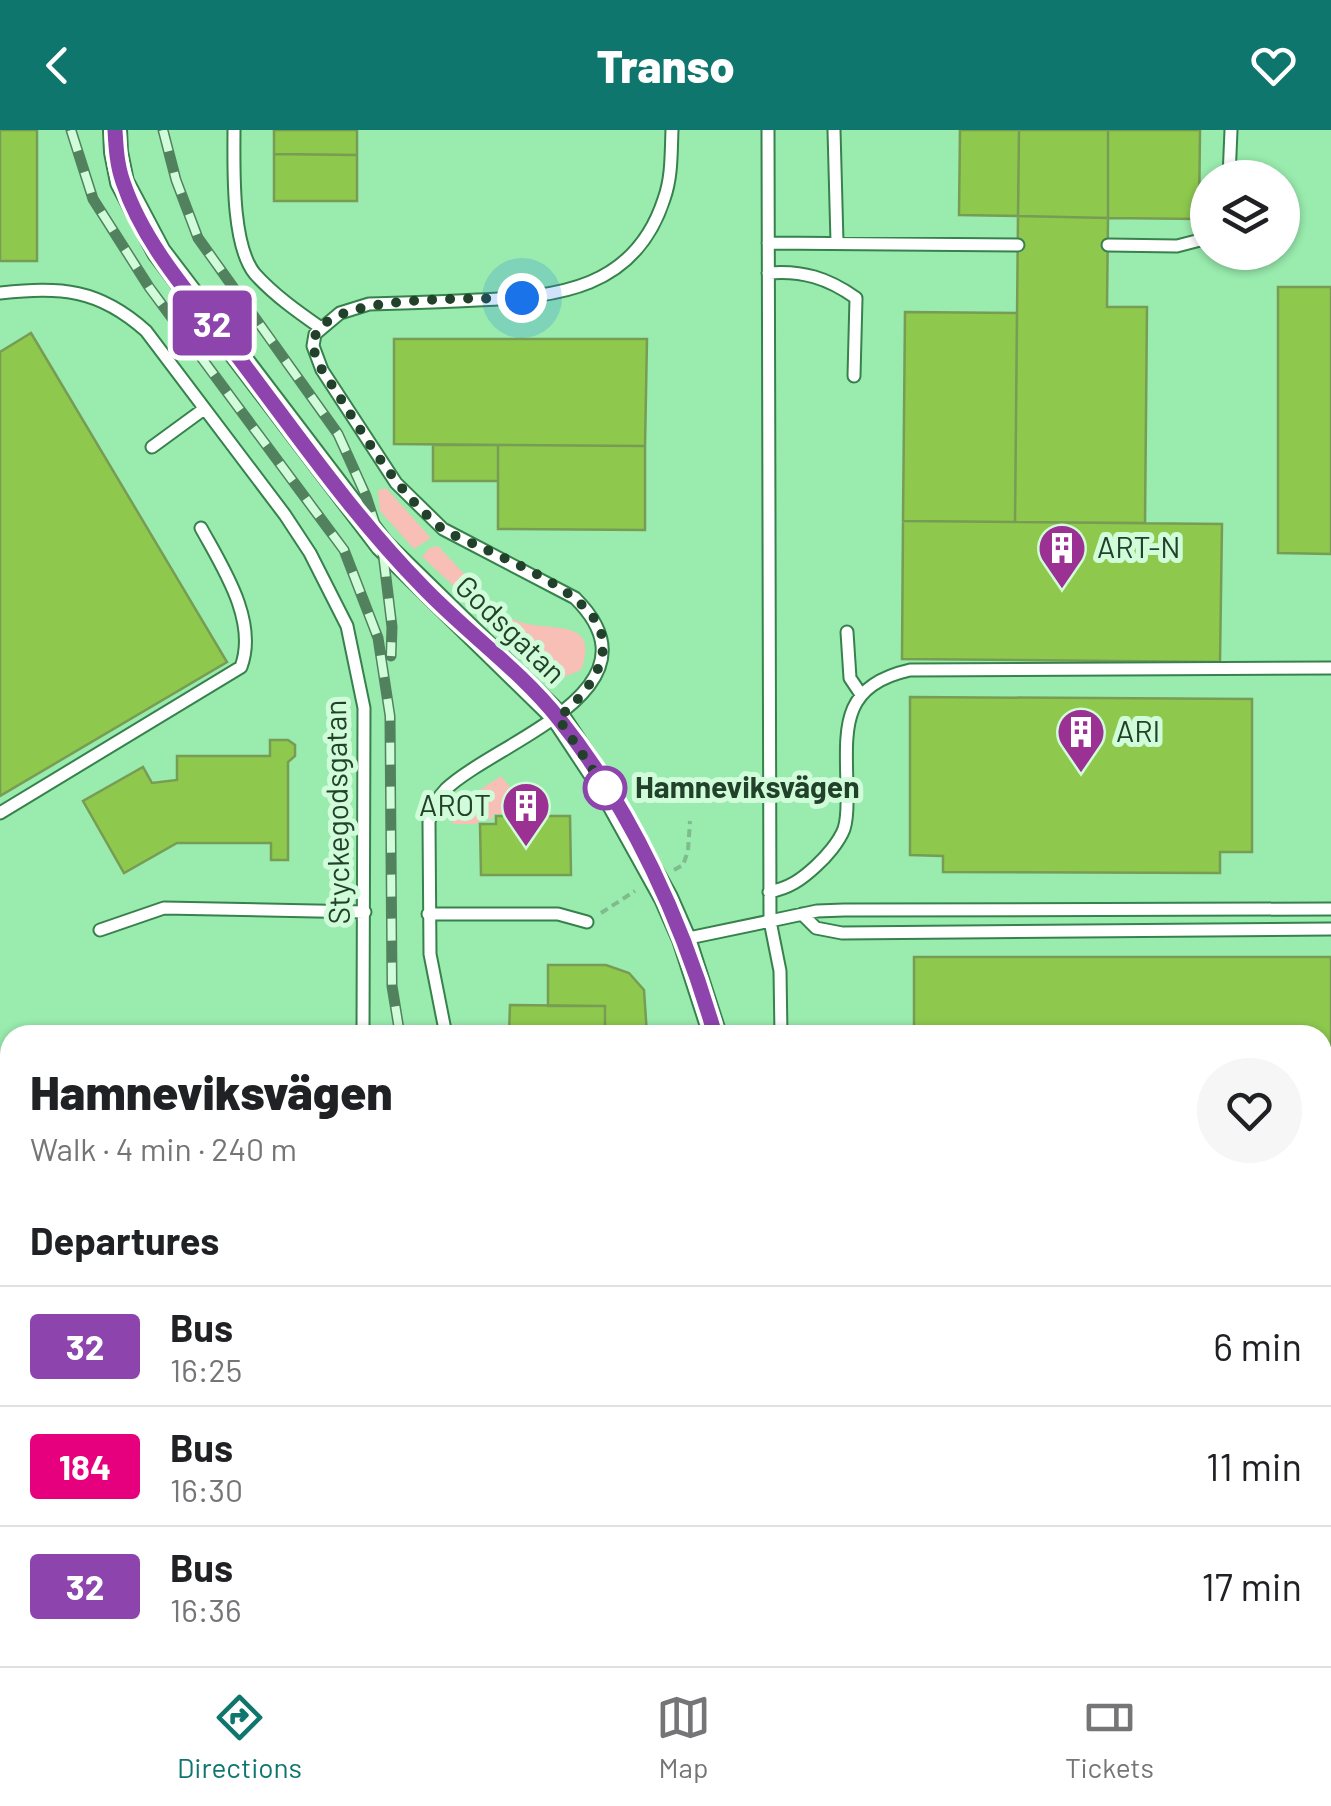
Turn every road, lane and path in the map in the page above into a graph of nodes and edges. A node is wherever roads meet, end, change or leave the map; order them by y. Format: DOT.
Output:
graph roads {
  1 [pos="115,130"];
  2 [pos="234,130"];
  3 [pos="672,130"];
  4 [pos="768,130"];
  5 [pos="834,130"];
  6 [pos="1231,130"];
  7 [pos="1230,160"];
  8 [pos="768,242"];
  9 [pos="837,242"];
  10 [pos="1190,243"];
  11 [pos="1018,245"];
  12 [pos="1108,245"];
  13 [pos="768,272"];
  14 [pos="0,293"];
  15 [pos="321,328"];
  16 [pos="854,376"];
  17 [pos="204,409"];
  18 [pos="152,447"];
  19 [pos="201,528"];
  20 [pos="847,632"];
  21 [pos="1331,668"];
  22 [pos="860,692"];
  23 [pos="558,718"];
  24 [pos="0,813"];
  25 [pos="690,821"];
  26 [pos="655,878"];
  27 [pos="769,892"];
  28 [pos="1331,910"];
  29 [pos="366,912"];
  30 [pos="428,914"];
  31 [pos="802,914"];
  32 [pos="770,921"];
  33 [pos="587,922"];
  34 [pos="1331,929"];
  35 [pos="100,930"];
  36 [pos="684,940"];
  37 [pos="363,1025"];
  38 [pos="444,1025"];
  39 [pos="712,1025"];
  40 [pos="781,1025"];
  1 -- 23 [label="street, Godsgatan"];
  2 -- 15 [label="lane"];
  3 -- 15 [label="lane"];
  4 -- 8 [label="lane"];
  5 -- 9 [label="lane"];
  6 -- 7 [label="lane"];
  8 -- 9 [label="lane"];
  8 -- 13 [label="lane"];
  9 -- 11 [label="lane"];
  10 -- 12 [label="lane"];
  13 -- 16 [label="lane"];
  13 -- 27 [label="lane"];
  14 -- 17 [label="lane, Styckegodsgatan"];
  15 -- 23 [label="lane"];
  17 -- 18 [label="lane"];
  17 -- 29 [label="lane, Styckegodsgatan"];
  19 -- 24 [label="lane"];
  20 -- 22 [label="lane"];
  21 -- 22 [label="lane"];
  22 -- 27 [label="lane"];
  23 -- 26 [label="street, Godsgatan"];
  23 -- 30 [label="lane"];
  25 -- 26 [label="path"];
  26 -- 33 [label="path"];
  26 -- 36 [label="street, Godsgatan"];
  27 -- 32 [label="lane"];
  28 -- 31 [label="lane"];
  29 -- 35 [label="lane"];
  29 -- 37 [label="lane, Styckegodsgatan"];
  30 -- 33 [label="lane"];
  30 -- 38 [label="lane"];
  31 -- 32 [label="lane"];
  31 -- 34 [label="lane"];
  32 -- 36 [label="lane"];
  32 -- 40 [label="lane"];
  36 -- 39 [label="street"];
}
